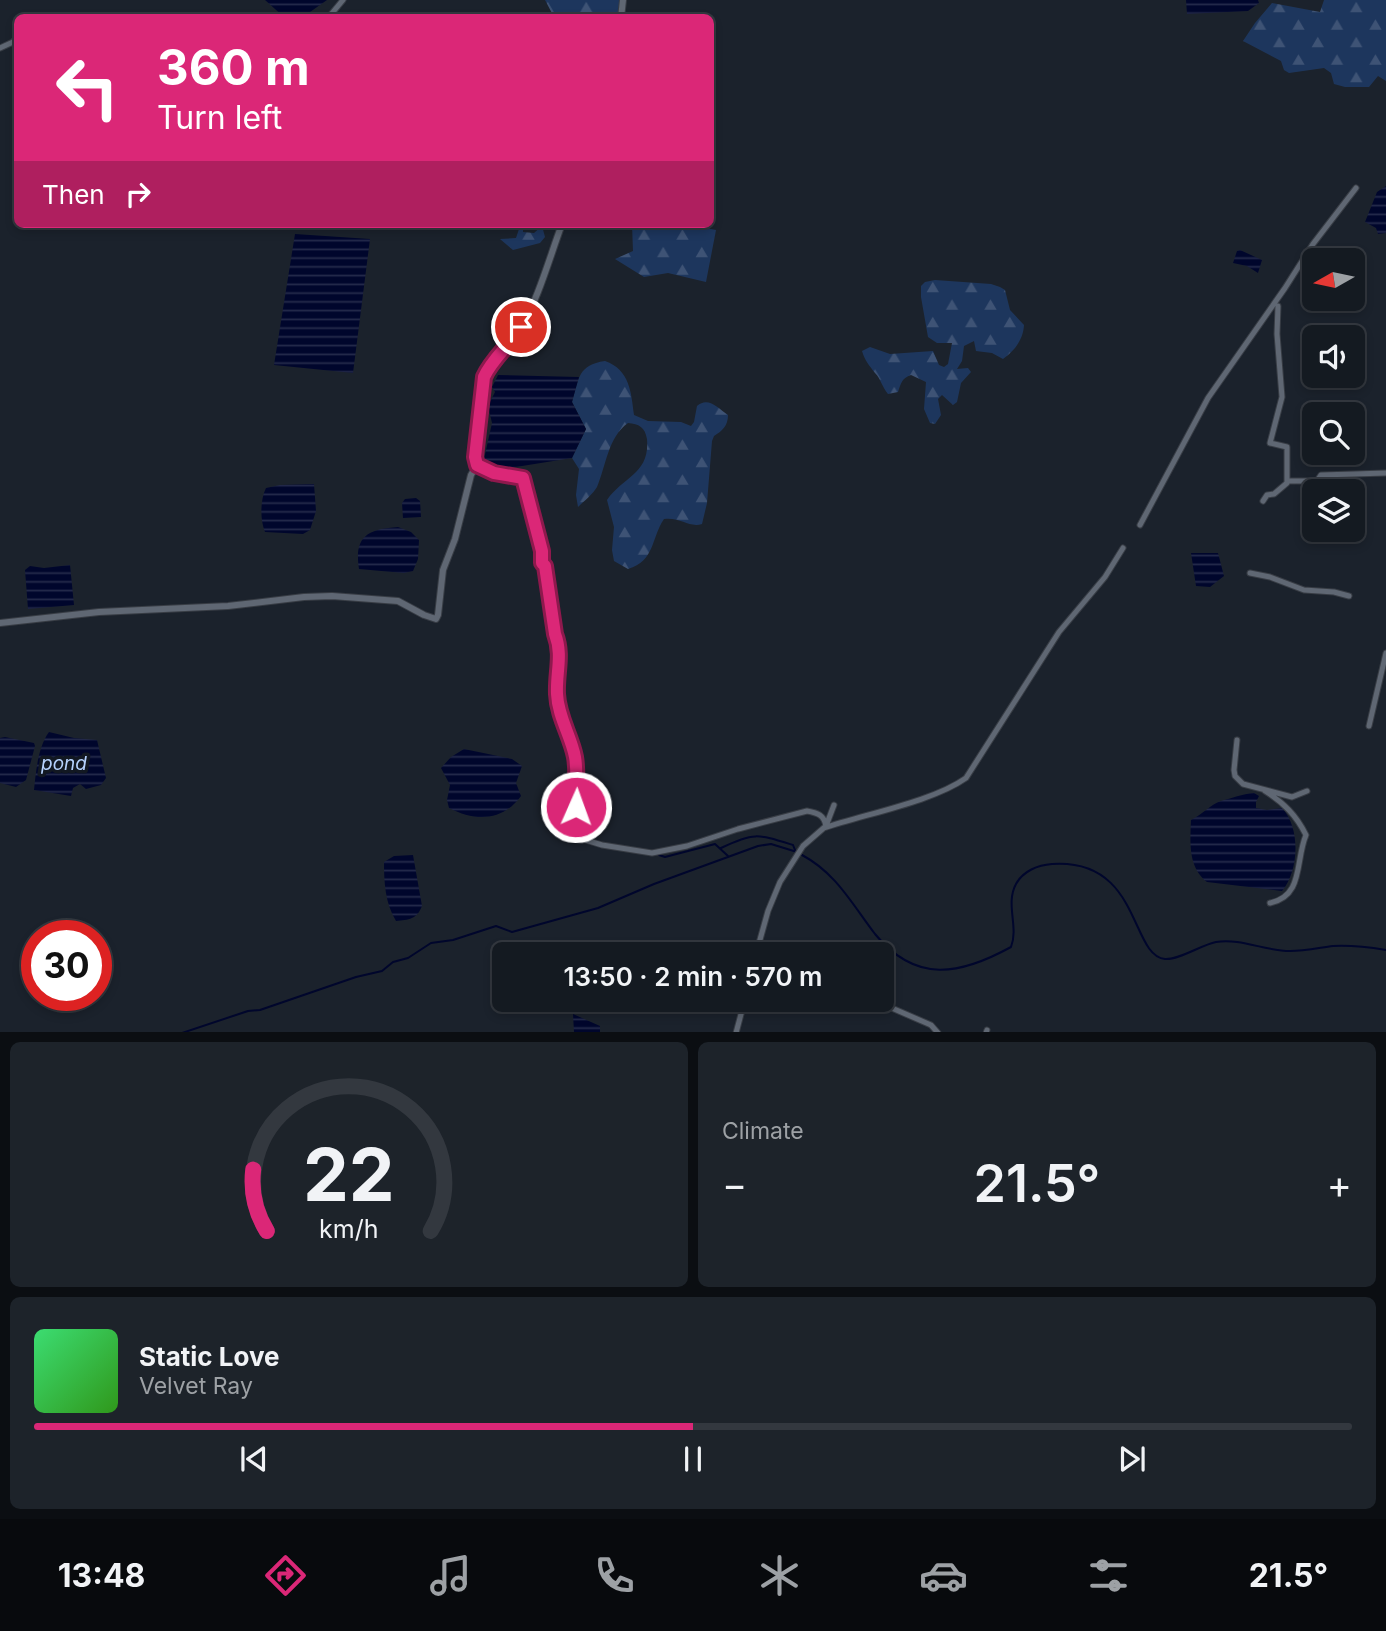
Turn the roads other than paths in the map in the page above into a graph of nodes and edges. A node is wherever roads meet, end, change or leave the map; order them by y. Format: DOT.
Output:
graph roads {
  1 [pos="343,0"];
  2 [pos="331,14"];
  3 [pos="1356,188"];
  4 [pos="561,228"];
  5 [pos="1278,306"];
  6 [pos="477,465"];
  7 [pos="1386,473"];
  8 [pos="1287,481"];
  9 [pos="1264,501"];
  10 [pos="1140,525"];
  11 [pos="1123,548"];
  12 [pos="1250,573"];
  13 [pos="1349,596"];
  14 [pos="0,623"];
  15 [pos="1386,653"];
  16 [pos="1369,726"];
  17 [pos="1237,740"];
  18 [pos="1307,790"];
  19 [pos="1265,791"];
  20 [pos="834,805"];
  21 [pos="825,827"];
  22 [pos="1270,903"];
  23 [pos="759,942"];
  24 [pos="894,1009"];
  25 [pos="741,1012"];
  26 [pos="736,1032"];
  27 [pos="938,1032"];
  1 -- 2 [label="street"];
  3 -- 10 [label="street"];
  4 -- 6 [label="street"];
  5 -- 8 [label="street"];
  6 -- 14 [label="street"];
  6 -- 21 [label="street"];
  7 -- 8 [label="street"];
  8 -- 9 [label="street"];
  11 -- 21 [label="street"];
  12 -- 13 [label="street"];
  15 -- 16 [label="street"];
  17 -- 19 [label="street"];
  18 -- 19 [label="street"];
  19 -- 22 [label="street"];
  20 -- 21 [label="street"];
  21 -- 23 [label="street"];
  24 -- 27 [label="street"];
  25 -- 26 [label="street"];
}
